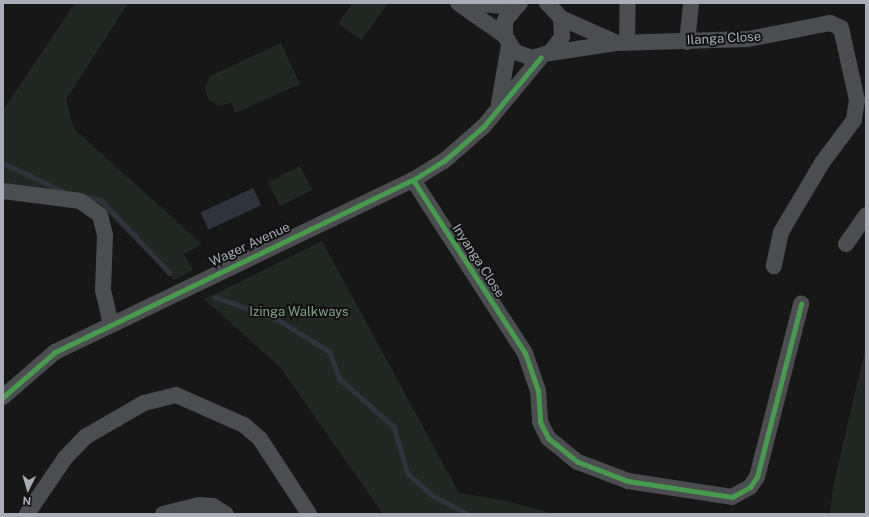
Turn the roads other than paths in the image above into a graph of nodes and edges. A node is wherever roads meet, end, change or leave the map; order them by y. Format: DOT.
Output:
graph roads {
  1 [pos="458,3"];
  2 [pos="469,3"];
  3 [pos="628,3"];
  4 [pos="692,3"];
  5 [pos="517,5"];
  6 [pos="555,8"];
  7 [pos="507,40"];
  8 [pos="687,42"];
  9 [pos="622,43"];
  10 [pos="546,55"];
  11 [pos="862,101"];
  12 [pos="499,104"];
  13 [pos="413,180"];
  14 [pos="3,191"];
  15 [pos="866,215"];
  16 [pos="846,244"];
  17 [pos="774,266"];
  18 [pos="801,304"];
  19 [pos="110,324"];
  20 [pos="3,397"];
  21 [pos="27,514"];
  22 [pos="163,514"];
  23 [pos="226,514"];
  24 [pos="308,514"];
  1 -- 7 [label="street"];
  2 -- 5 [label="street"];
  3 -- 9 [label="street"];
  4 -- 8 [label="street"];
  5 -- 7 [label="street"];
  6 -- 9 [label="street"];
  6 -- 10 [label="street, Wager Avenue"];
  7 -- 10 [label="street"];
  7 -- 12 [label="street"];
  8 -- 9 [label="street, Ilanga Close"];
  8 -- 11 [label="street, Ilanga Close"];
  9 -- 10 [label="street"];
  10 -- 12 [label="street, Wager Avenue"];
  11 -- 17 [label="street"];
  12 -- 13 [label="street, Wager Avenue"];
  13 -- 18 [label="street, Inyanga Close"];
  13 -- 19 [label="street, Wager Avenue"];
  14 -- 19 [label="street"];
  15 -- 16 [label="street"];
  19 -- 20 [label="street, Wager Avenue"];
  21 -- 24 [label="street"];
  22 -- 23 [label="street"];
}
